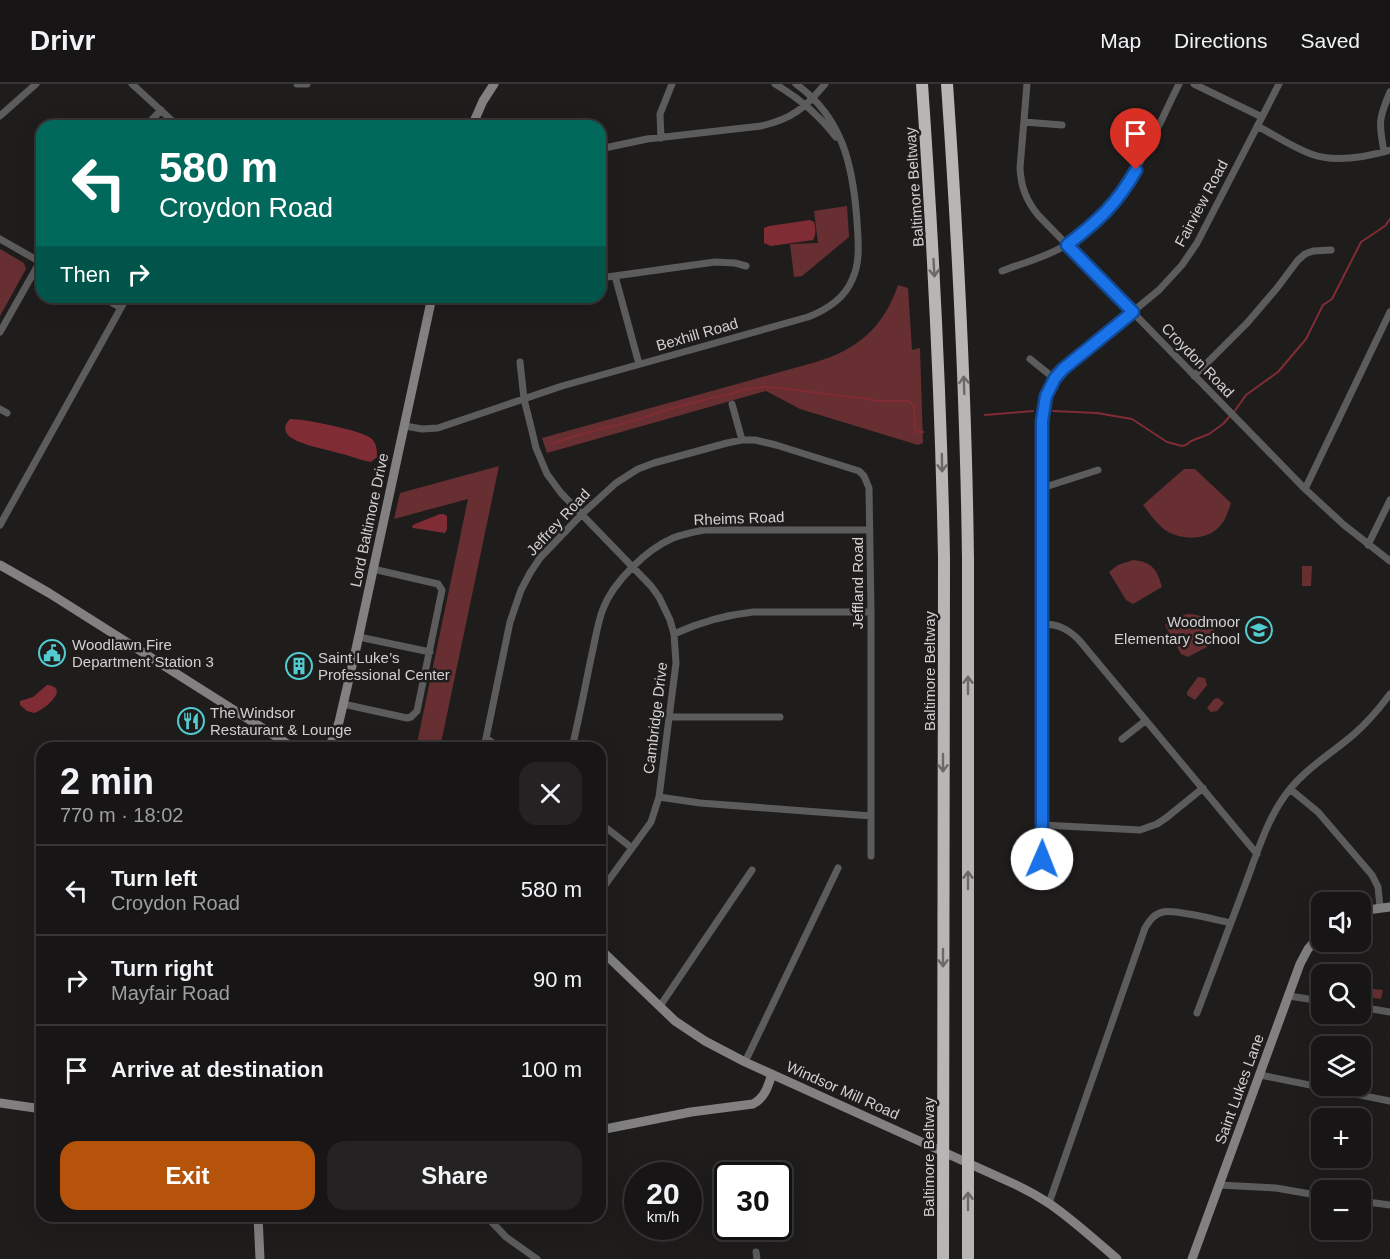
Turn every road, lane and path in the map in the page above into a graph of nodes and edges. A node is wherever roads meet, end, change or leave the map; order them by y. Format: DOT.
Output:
graph roads {
  1 [pos="36,84"];
  2 [pos="132,84"];
  3 [pos="297,84"];
  4 [pos="307,84"];
  5 [pos="495,84"];
  6 [pos="672,84"];
  7 [pos="775,84"];
  8 [pos="796,84"];
  9 [pos="825,84"];
  10 [pos="922,84"];
  11 [pos="947,84"];
  12 [pos="1027,84"];
  13 [pos="1179,84"];
  14 [pos="1194,84"];
  15 [pos="1279,84"];
  16 [pos="1390,92"];
  17 [pos="813,98"];
  18 [pos="805,105"];
  19 [pos="161,110"];
  20 [pos="0,116"];
  21 [pos="1262,117"];
  22 [pos="152,120"];
  23 [pos="172,120"];
  24 [pos="475,120"];
  25 [pos="1024,122"];
  26 [pos="1062,125"];
  27 [pos="1257,126"];
  28 [pos="661,138"];
  29 [pos="843,146"];
  30 [pos="606,148"];
  31 [pos="1387,151"];
  32 [pos="0,239"];
  33 [pos="1067,245"];
  34 [pos="1330,250"];
  35 [pos="36,258"];
  36 [pos="746,266"];
  37 [pos="36,270"];
  38 [pos="1002,271"];
  39 [pos="615,276"];
  40 [pos="606,277"];
  41 [pos="112,303"];
  42 [pos="124,303"];
  43 [pos="431,303"];
  44 [pos="121,308"];
  45 [pos="1133,312"];
  46 [pos="1390,312"];
  47 [pos="0,332"];
  48 [pos="1030,359"];
  49 [pos="520,362"];
  50 [pos="639,364"];
  51 [pos="1194,376"];
  52 [pos="1055,378"];
  53 [pos="524,399"];
  54 [pos="732,404"];
  55 [pos="0,409"];
  56 [pos="7,413"];
  57 [pos="405,426"];
  58 [pos="742,440"];
  59 [pos="1098,470"];
  60 [pos="1042,488"];
  61 [pos="1305,489"];
  62 [pos="1390,500"];
  63 [pos="582,514"];
  64 [pos="0,525"];
  65 [pos="870,530"];
  66 [pos="1368,545"];
  67 [pos="1390,561"];
  68 [pos="0,565"];
  69 [pos="633,567"];
  70 [pos="373,569"];
  71 [pos="871,612"];
  72 [pos="1043,624"];
  73 [pos="674,634"];
  74 [pos="358,637"];
  75 [pos="430,652"];
  76 [pos="1390,694"];
  77 [pos="343,704"];
  78 [pos="669,717"];
  79 [pos="780,717"];
  80 [pos="1145,721"];
  81 [pos="486,738"];
  82 [pos="1122,739"];
  83 [pos="285,742"];
  84 [pos="332,742"];
  85 [pos="485,742"];
  86 [pos="492,742"];
  87 [pos="573,742"];
  88 [pos="1203,788"];
  89 [pos="1290,789"];
  90 [pos="659,796"];
  91 [pos="871,816"];
  92 [pos="1042,825"];
  93 [pos="606,828"];
  94 [pos="632,848"];
  95 [pos="1257,854"];
  96 [pos="871,856"];
  97 [pos="1042,859"];
  98 [pos="838,868"];
  99 [pos="752,870"];
  100 [pos="606,884"];
  101 [pos="1385,907"];
  102 [pos="1231,923"];
  103 [pos="1311,946"];
  104 [pos="606,955"];
  105 [pos="1289,996"];
  106 [pos="1311,999"];
  107 [pos="660,1006"];
  108 [pos="1371,1009"];
  109 [pos="1390,1012"];
  110 [pos="1197,1013"];
  111 [pos="745,1062"];
  112 [pos="772,1074"];
  113 [pos="1260,1076"];
  114 [pos="1390,1101"];
  115 [pos="0,1103"];
  116 [pos="36,1109"];
  117 [pos="606,1129"];
  118 [pos="1219,1185"];
  119 [pos="1311,1194"];
  120 [pos="1049,1203"];
  121 [pos="1371,1203"];
  122 [pos="1390,1206"];
  123 [pos="258,1222"];
  124 [pos="492,1222"];
  125 [pos="260,1259"];
  126 [pos="537,1259"];
  127 [pos="943,1259"];
  128 [pos="968,1259"];
  129 [pos="1117,1259"];
  130 [pos="1192,1259"];
  1 -- 20 [label="street"];
  2 -- 19 [label="street"];
  3 -- 4 [label="street"];
  5 -- 24 [label="main road"];
  6 -- 28 [label="street"];
  7 -- 18 [label="street, Bexhill Road"];
  8 -- 17 [label="street, Bexhill Road"];
  9 -- 17 [label="street"];
  10 -- 127 [label="highway, Baltimore Beltway, one-way"];
  128 -- 11 [label="highway, one-way"];
  12 -- 25 [label="street, Croydon Road"];
  13 -- 33 [label="street"];
  14 -- 21 [label="street"];
  15 -- 21 [label="street, Fairview Road"];
  16 -- 31 [label="street"];
  17 -- 18 [label="street"];
  17 -- 29 [label="street, Bexhill Road"];
  18 -- 28 [label="street"];
  18 -- 29 [label="street, Bexhill Road"];
  19 -- 22 [label="street"];
  19 -- 23 [label="street"];
  21 -- 27 [label="street, Fairview Road"];
  25 -- 26 [label="street"];
  25 -- 33 [label="street, Croydon Road"];
  27 -- 31 [label="street"];
  27 -- 45 [label="street, Fairview Road"];
  28 -- 30 [label="street"];
  29 -- 50 [label="street, Bexhill Road"];
  32 -- 35 [label="street"];
  33 -- 38 [label="street"];
  33 -- 45 [label="street, Croydon Road"];
  34 -- 51 [label="street"];
  36 -- 39 [label="street"];
  37 -- 47 [label="street"];
  39 -- 40 [label="street"];
  39 -- 50 [label="street"];
  41 -- 44 [label="street"];
  42 -- 44 [label="street"];
  43 -- 57 [label="main road, Lord Baltimore Drive"];
  44 -- 64 [label="street"];
  45 -- 51 [label="street, Croydon Road"];
  45 -- 52 [label="street, Fairview Road"];
  46 -- 61 [label="street"];
  48 -- 52 [label="street"];
  49 -- 53 [label="street, Cambridge Drive"];
  50 -- 53 [label="street, Bexhill Road"];
  51 -- 61 [label="street, Croydon Road"];
  52 -- 60 [label="street, Fairview Road"];
  53 -- 57 [label="street, Bexhill Road"];
  53 -- 63 [label="street, Cambridge Drive"];
  54 -- 58 [label="street"];
  55 -- 56 [label="street"];
  57 -- 70 [label="main road, Lord Baltimore Drive"];
  58 -- 63 [label="street, Jeffrey Road"];
  58 -- 65 [label="street, Jeffland Road"];
  59 -- 60 [label="street"];
  60 -- 72 [label="street, Fairview Road"];
  61 -- 66 [label="street, Croydon Road"];
  62 -- 66 [label="street"];
  63 -- 69 [label="street, Cambridge Drive"];
  63 -- 81 [label="street, Jeffrey Road"];
  65 -- 69 [label="street, Rheims Road"];
  65 -- 71 [label="street, Jeffland Road"];
  66 -- 67 [label="street, Croydon Road"];
  68 -- 83 [label="main road"];
  69 -- 73 [label="street, Cambridge Drive"];
  69 -- 87 [label="street, Rheims Road"];
  70 -- 74 [label="main road, Lord Baltimore Drive"];
  70 -- 75 [label="street"];
  71 -- 73 [label="street"];
  71 -- 91 [label="street, Jeffland Road"];
  72 -- 80 [label="street"];
  72 -- 92 [label="street, Fairview Road"];
  73 -- 78 [label="street, Cambridge Drive"];
  74 -- 75 [label="street"];
  74 -- 77 [label="main road, Lord Baltimore Drive"];
  75 -- 77 [label="street"];
  76 -- 89 [label="street"];
  77 -- 84 [label="main road, Lord Baltimore Drive"];
  78 -- 79 [label="street"];
  78 -- 90 [label="street, Cambridge Drive"];
  80 -- 82 [label="street"];
  80 -- 88 [label="street"];
  81 -- 85 [label="street, Jeffrey Road"];
  81 -- 86 [label="street"];
  88 -- 92 [label="street"];
  88 -- 95 [label="street"];
  89 -- 95 [label="street"];
  89 -- 101 [label="street"];
  90 -- 91 [label="street"];
  90 -- 94 [label="street, Cambridge Drive"];
  91 -- 96 [label="street, Jeffland Road"];
  92 -- 97 [label="street, Fairview Road"];
  93 -- 94 [label="street"];
  94 -- 100 [label="street, Cambridge Drive"];
  95 -- 102 [label="street"];
  98 -- 111 [label="street"];
  99 -- 107 [label="street"];
  102 -- 110 [label="street"];
  102 -- 120 [label="street"];
  103 -- 105 [label="main road, Saint Lukes Lane"];
  104 -- 107 [label="main road, Windsor Mill Road"];
  105 -- 106 [label="street"];
  105 -- 113 [label="main road, Saint Lukes Lane"];
  107 -- 111 [label="main road, Windsor Mill Road"];
  108 -- 109 [label="street"];
  111 -- 112 [label="main road, Windsor Mill Road"];
  112 -- 117 [label="main road"];
  112 -- 120 [label="main road, Windsor Mill Road"];
  113 -- 114 [label="street"];
  113 -- 118 [label="main road, Saint Lukes Lane"];
  115 -- 116 [label="main road"];
  118 -- 119 [label="street"];
  118 -- 130 [label="main road, Saint Lukes Lane"];
  120 -- 129 [label="main road, Windsor Mill Road"];
  121 -- 122 [label="street"];
  123 -- 125 [label="main road"];
  124 -- 126 [label="street"];
}
